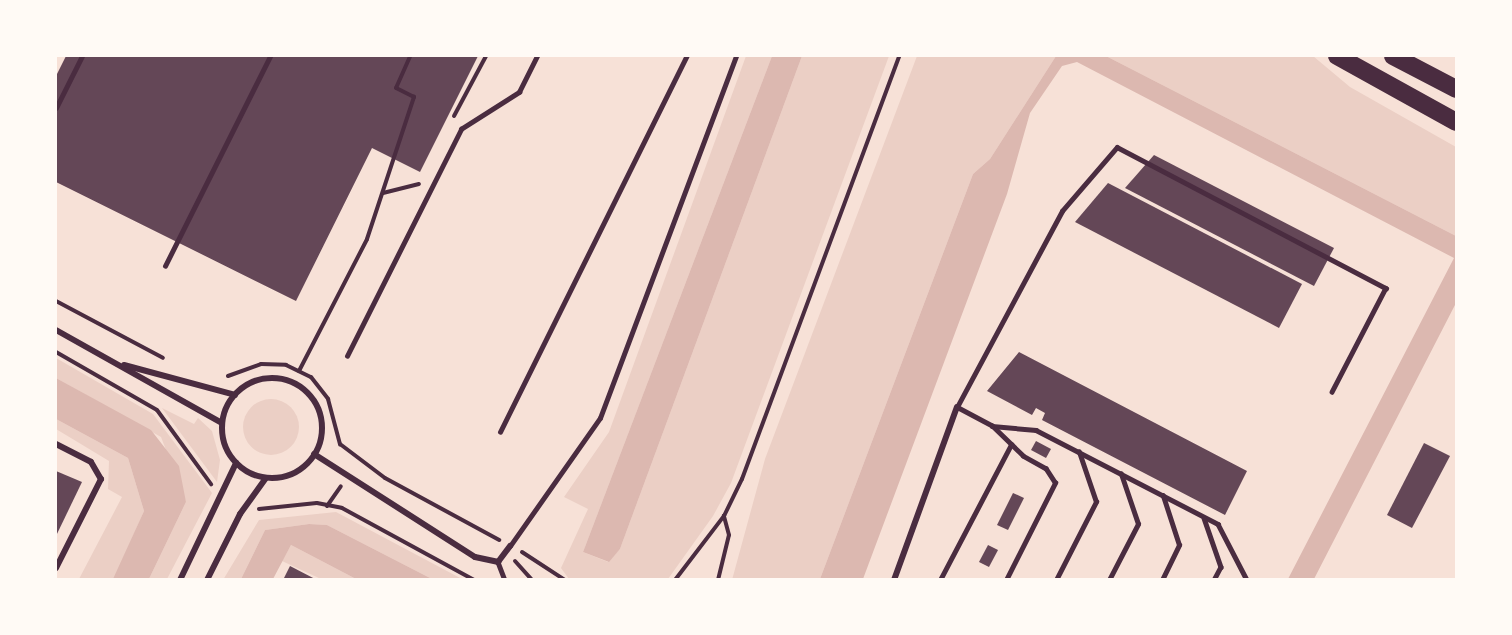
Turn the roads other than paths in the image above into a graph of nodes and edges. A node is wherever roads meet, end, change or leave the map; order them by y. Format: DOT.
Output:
graph roads {
  1 [pos="82,56"];
  2 [pos="270,56"];
  3 [pos="537,56"];
  4 [pos="687,56"];
  5 [pos="736,56"];
  6 [pos="1337,56"];
  7 [pos="1393,56"];
  8 [pos="1456,89"];
  9 [pos="56,108"];
  10 [pos="1456,122"];
  11 [pos="165,266"];
  12 [pos="56,330"];
  13 [pos="347,356"];
  14 [pos="117,363"];
  15 [pos="1332,392"];
  16 [pos="235,395"];
  17 [pos="957,407"];
  18 [pos="222,423"];
  19 [pos="992,426"];
  20 [pos="500,432"];
  21 [pos="56,444"];
  22 [pos="1011,445"];
  23 [pos="1079,452"];
  24 [pos="314,454"];
  25 [pos="236,463"];
  26 [pos="1121,474"];
  27 [pos="266,478"];
  28 [pos="1162,495"];
  29 [pos="1204,517"];
  30 [pos="510,546"];
  31 [pos="498,562"];
  32 [pos="56,568"];
  33 [pos="180,579"];
  34 [pos="207,579"];
  35 [pos="505,579"];
  36 [pos="894,579"];
  37 [pos="940,579"];
  38 [pos="1006,579"];
  39 [pos="1056,579"];
  40 [pos="1109,579"];
  41 [pos="1162,579"];
  42 [pos="1214,579"];
  43 [pos="1247,579"];
  1 -- 9 [label="lane"];
  2 -- 11 [label="lane"];
  3 -- 13 [label="lane"];
  4 -- 20 [label="lane"];
  5 -- 30 [label="lane"];
  6 -- 10 [label="highway"];
  7 -- 8 [label="highway"];
  12 -- 14 [label="street"];
  14 -- 16 [label="street"];
  14 -- 18 [label="street"];
  15 -- 17 [label="lane"];
  16 -- 18 [label="street"];
  16 -- 24 [label="street"];
  17 -- 19 [label="lane"];
  17 -- 36 [label="street"];
  18 -- 25 [label="street"];
  19 -- 22 [label="lane"];
  19 -- 23 [label="lane"];
  21 -- 32 [label="street"];
  22 -- 37 [label="lane"];
  22 -- 38 [label="lane"];
  23 -- 26 [label="lane"];
  23 -- 39 [label="lane"];
  24 -- 27 [label="street"];
  24 -- 31 [label="street"];
  25 -- 27 [label="street"];
  25 -- 33 [label="street"];
  26 -- 28 [label="lane"];
  26 -- 40 [label="lane"];
  27 -- 34 [label="street"];
  28 -- 29 [label="lane"];
  28 -- 41 [label="lane"];
  29 -- 42 [label="lane"];
  29 -- 43 [label="lane"];
  30 -- 31 [label="street"];
  31 -- 35 [label="lane"];
}
